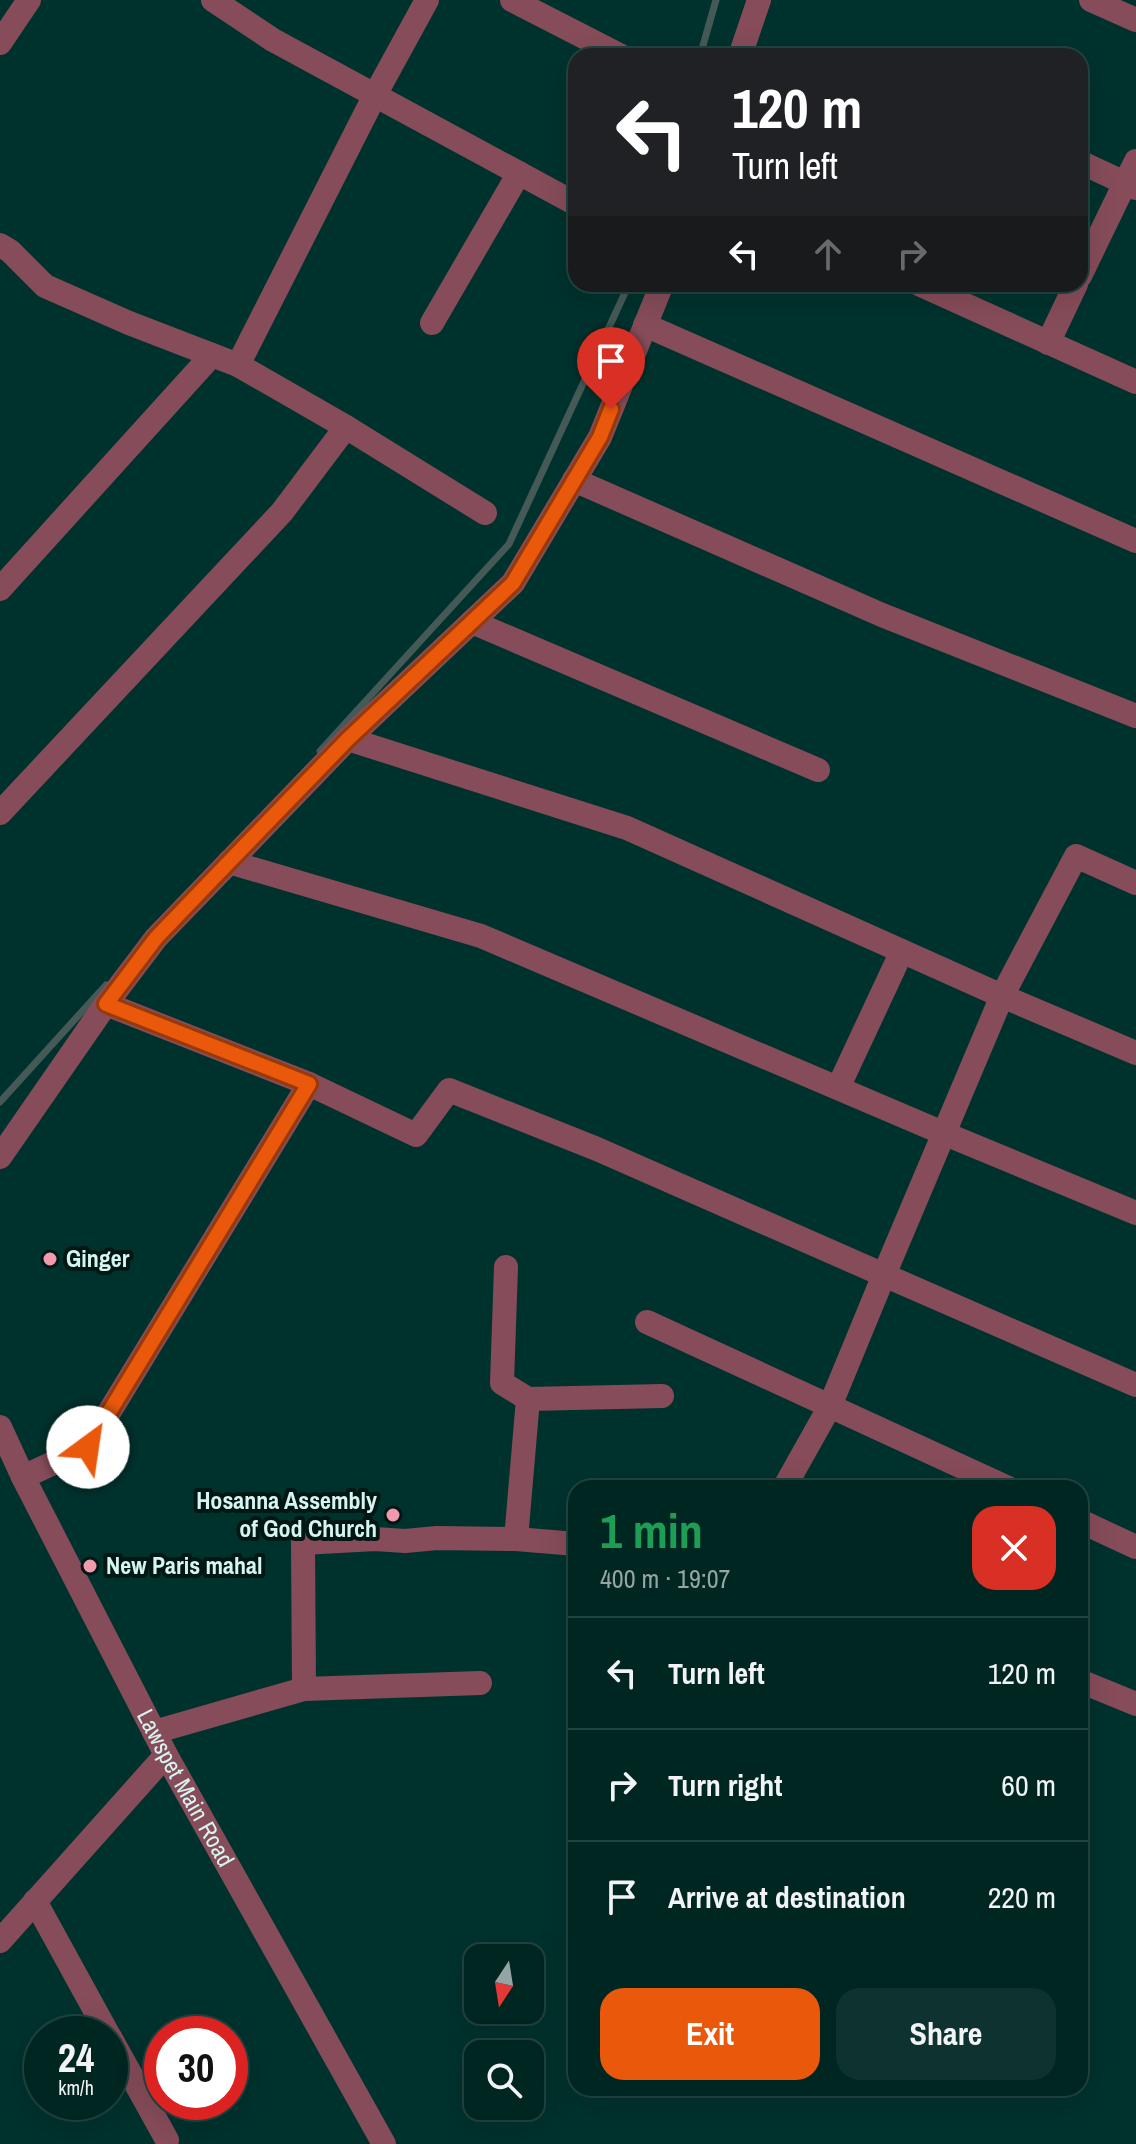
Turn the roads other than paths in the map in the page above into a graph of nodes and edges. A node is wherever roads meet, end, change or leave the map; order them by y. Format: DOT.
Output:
graph roads {
  1 [pos="29,0"];
  2 [pos="213,0"];
  3 [pos="427,0"];
  4 [pos="512,0"];
  5 [pos="759,0"];
  6 [pos="1091,0"];
  7 [pos="1136,20"];
  8 [pos="0,43"];
  9 [pos="605,48"];
  10 [pos="743,48"];
  11 [pos="375,95"];
  12 [pos="1136,161"];
  13 [pos="1088,166"];
  14 [pos="519,173"];
  15 [pos="1130,185"];
  16 [pos="568,200"];
  17 [pos="0,245"];
  18 [pos="1088,261"];
  19 [pos="659,292"];
  20 [pos="936,292"];
  21 [pos="1072,292"];
  22 [pos="432,323"];
  23 [pos="645,325"];
  24 [pos="1048,343"];
  25 [pos="212,355"];
  26 [pos="238,365"];
  27 [pos="1136,382"];
  28 [pos="346,427"];
  29 [pos="574,480"];
  30 [pos="485,513"];
  31 [pos="1136,541"];
  32 [pos="0,589"];
  33 [pos="472,622"];
  34 [pos="1136,716"];
  35 [pos="348,739"];
  36 [pos="818,770"];
  37 [pos="0,813"];
  38 [pos="229,862"];
  39 [pos="1136,883"];
  40 [pos="902,951"];
  41 [pos="1002,996"];
  42 [pos="106,1004"];
  43 [pos="1136,1053"];
  44 [pos="309,1084"];
  45 [pos="838,1088"];
  46 [pos="943,1133"];
  47 [pos="0,1157"];
  48 [pos="1136,1213"];
  49 [pos="506,1267"];
  50 [pos="884,1275"];
  51 [pos="647,1322"];
  52 [pos="1136,1385"];
  53 [pos="662,1396"];
  54 [pos="528,1399"];
  55 [pos="830,1406"];
  56 [pos="0,1427"];
  57 [pos="23,1477"];
  58 [pos="788,1480"];
  59 [pos="991,1480"];
  60 [pos="1088,1525"];
  61 [pos="516,1539"];
  62 [pos="568,1543"];
  63 [pos="1136,1547"];
  64 [pos="480,1683"];
  65 [pos="1088,1684"];
  66 [pos="304,1689"];
  67 [pos="1136,1704"];
  68 [pos="154,1732"];
  69 [pos="166,1755"];
  70 [pos="35,1901"];
  71 [pos="0,1941"];
  72 [pos="98,2016"];
  73 [pos="128,2070"];
  74 [pos="167,2140"];
  75 [pos="384,2144"];
  1 -- 8 [label="street"];
  2 -- 11 [label="street"];
  3 -- 11 [label="street"];
  4 -- 9 [label="street"];
  5 -- 10 [label="street"];
  6 -- 7 [label="street"];
  11 -- 14 [label="street"];
  11 -- 26 [label="street"];
  12 -- 15 [label="street"];
  13 -- 15 [label="street"];
  14 -- 16 [label="street"];
  14 -- 22 [label="street"];
  15 -- 18 [label="street"];
  17 -- 25 [label="street"];
  19 -- 23 [label="street"];
  20 -- 24 [label="street"];
  21 -- 24 [label="street"];
  23 -- 29 [label="street"];
  23 -- 31 [label="street"];
  24 -- 27 [label="street"];
  25 -- 26 [label="street"];
  25 -- 32 [label="street"];
  26 -- 28 [label="street"];
  28 -- 30 [label="street"];
  28 -- 37 [label="street"];
  29 -- 33 [label="street"];
  29 -- 34 [label="street"];
  33 -- 35 [label="street"];
  33 -- 36 [label="street"];
  35 -- 38 [label="street"];
  35 -- 40 [label="street"];
  38 -- 42 [label="street"];
  38 -- 45 [label="street"];
  39 -- 41 [label="street"];
  40 -- 41 [label="street"];
  40 -- 45 [label="street"];
  41 -- 43 [label="street"];
  41 -- 46 [label="street"];
  42 -- 44 [label="street"];
  42 -- 47 [label="street"];
  44 -- 50 [label="street"];
  44 -- 57 [label="street"];
  45 -- 46 [label="street"];
  46 -- 48 [label="street"];
  46 -- 50 [label="street"];
  49 -- 54 [label="street"];
  50 -- 52 [label="street"];
  50 -- 55 [label="street"];
  51 -- 55 [label="street"];
  53 -- 54 [label="street"];
  54 -- 61 [label="street"];
  55 -- 58 [label="street"];
  55 -- 59 [label="street"];
  56 -- 57 [label="street, Lawspet Main Road"];
  57 -- 68 [label="street, Lawspet Main Road"];
  60 -- 63 [label="street"];
  61 -- 62 [label="street"];
  61 -- 66 [label="street"];
  64 -- 66 [label="street"];
  65 -- 67 [label="street"];
  66 -- 68 [label="street"];
  68 -- 69 [label="street, Lawspet Main Road"];
  69 -- 70 [label="street"];
  69 -- 75 [label="street, Lawspet Main Road"];
  70 -- 71 [label="street"];
  70 -- 72 [label="street"];
  73 -- 74 [label="street"];
}
